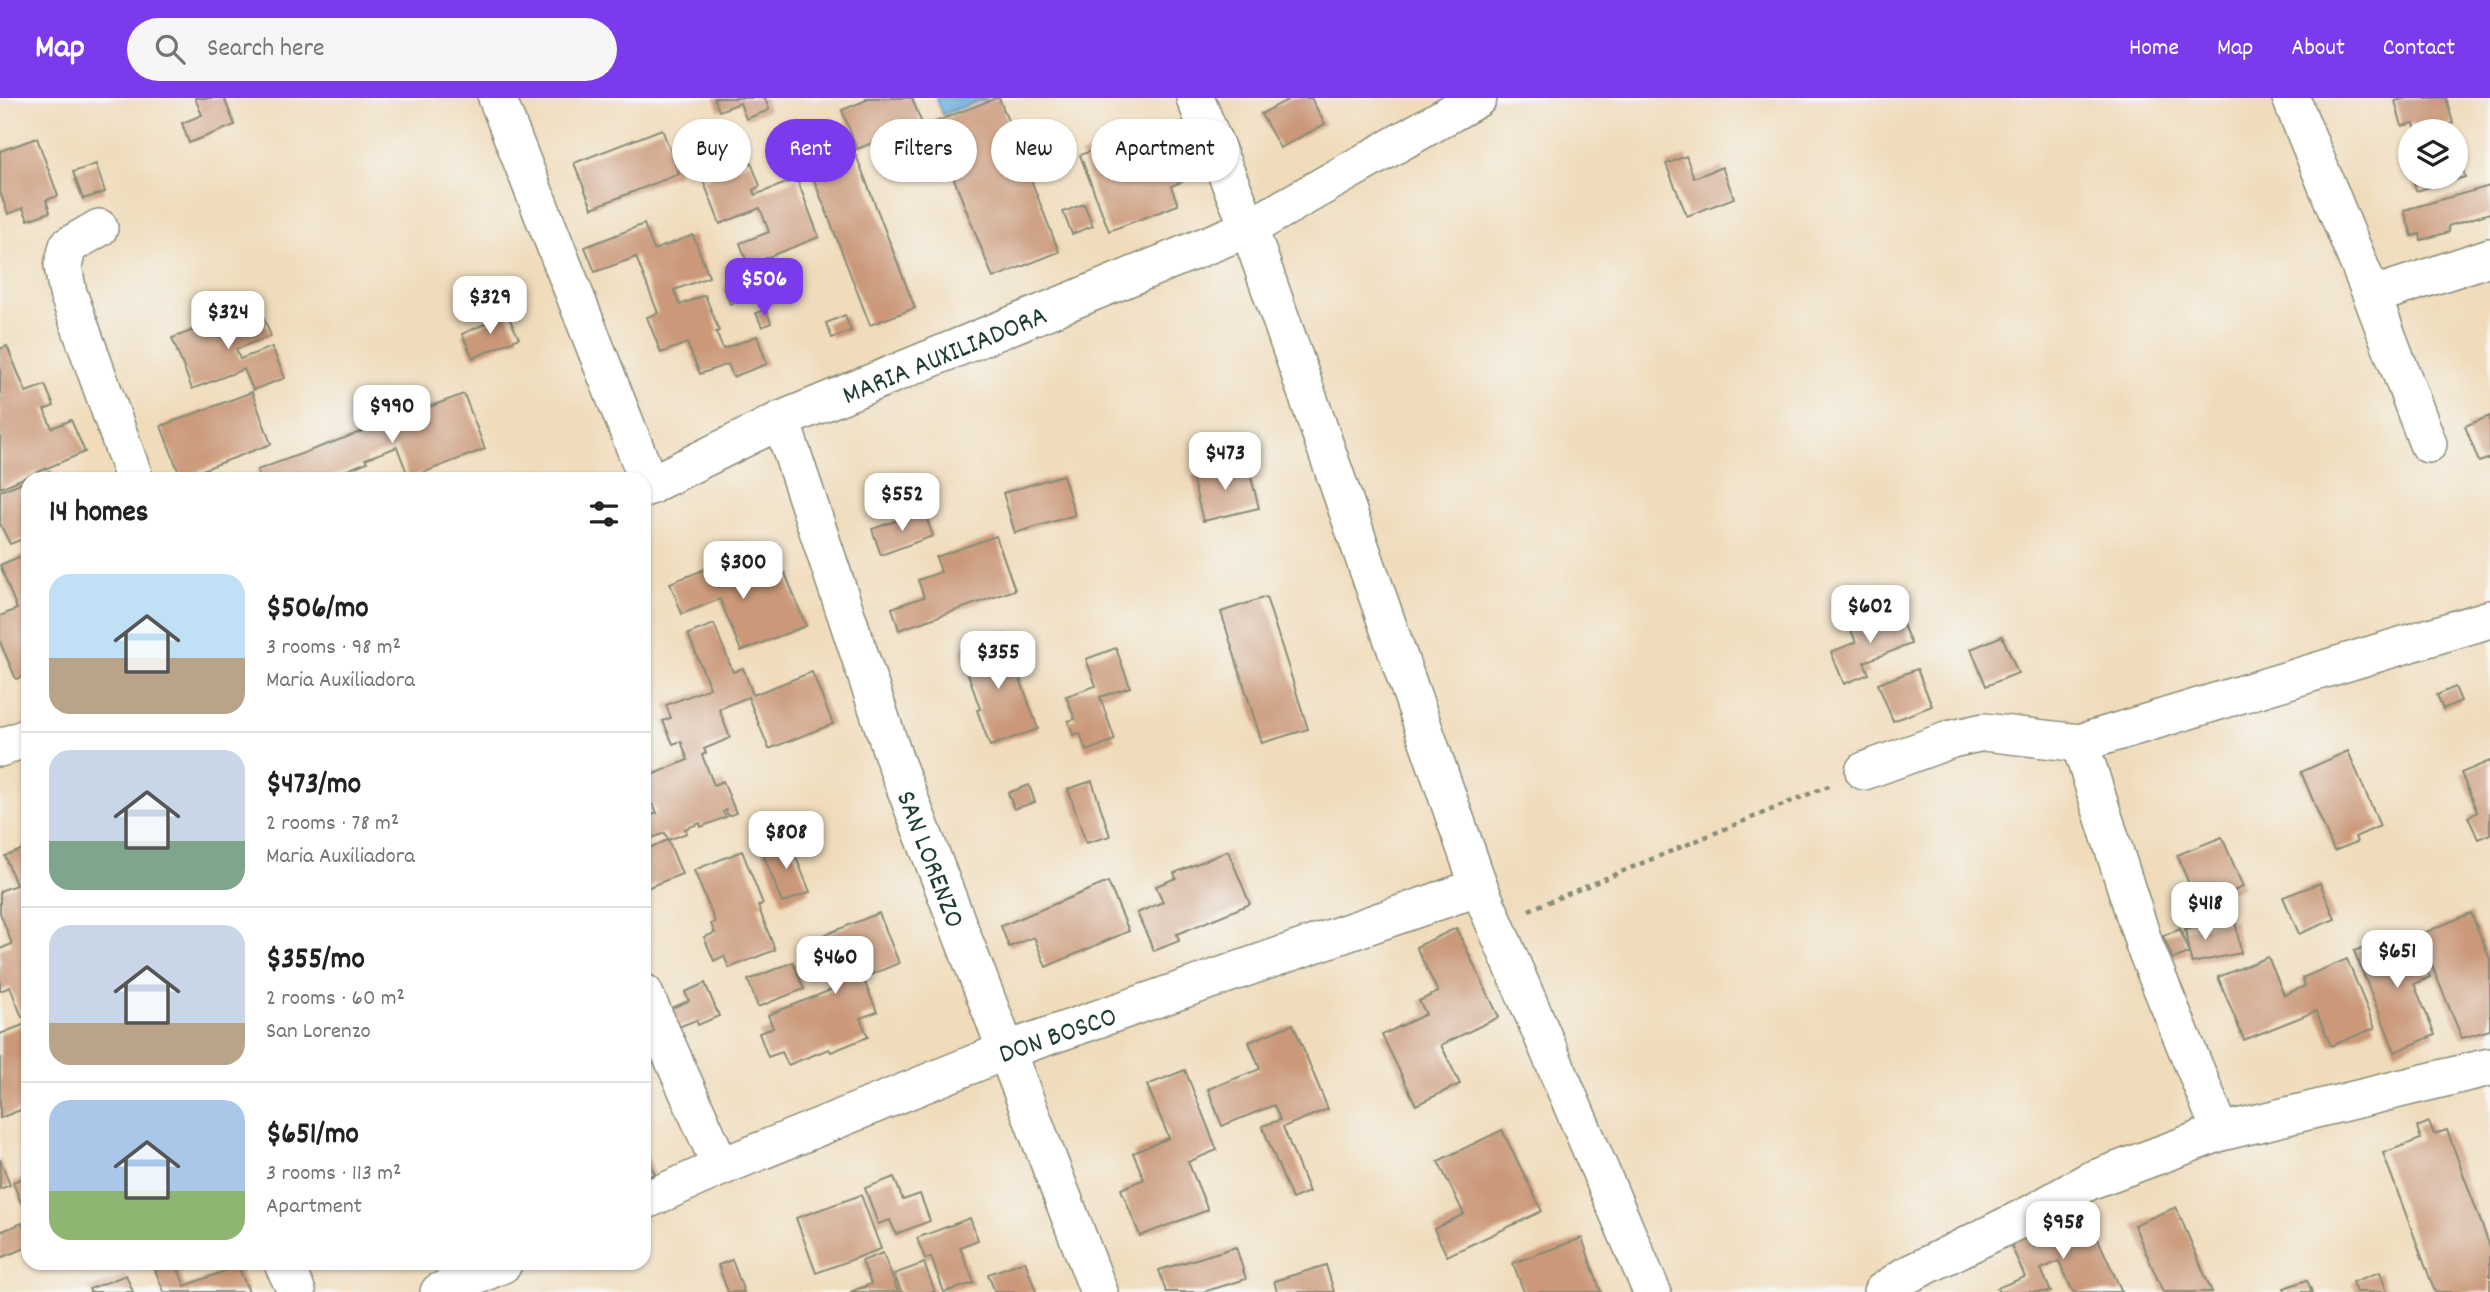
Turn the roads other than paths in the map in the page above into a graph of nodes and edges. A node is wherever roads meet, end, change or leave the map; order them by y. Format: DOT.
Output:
graph roads {
  1 [pos="497,98"];
  2 [pos="1195,98"];
  3 [pos="1478,98"];
  4 [pos="2291,98"];
  5 [pos="99,228"];
  6 [pos="1249,229"];
  7 [pos="2490,257"];
  8 [pos="2372,296"];
  9 [pos="782,420"];
  10 [pos="2428,444"];
  11 [pos="132,472"];
  12 [pos="641,472"];
  13 [pos="651,485"];
  14 [pos="2490,620"];
  15 [pos="21,740"];
  16 [pos="2080,743"];
  17 [pos="0,748"];
  18 [pos="1864,771"];
  19 [pos="1479,887"];
  20 [pos="651,1009"];
  21 [pos="1005,1051"];
  22 [pos="2490,1067"];
  23 [pos="2221,1132"];
  24 [pos="721,1167"];
  25 [pos="651,1198"];
  26 [pos="287,1270"];
  27 [pos="489,1270"];
  28 [pos="297,1292"];
  29 [pos="439,1292"];
  30 [pos="1099,1292"];
  31 [pos="1651,1292"];
  32 [pos="1882,1292"];
  1 -- 12 [label="street"];
  2 -- 6 [label="street"];
  3 -- 6 [label="street, MARIA AUXILIADORA"];
  4 -- 8 [label="street"];
  5 -- 11 [label="street"];
  6 -- 9 [label="street, MARIA AUXILIADORA"];
  6 -- 19 [label="street"];
  7 -- 8 [label="street"];
  8 -- 10 [label="street"];
  9 -- 13 [label="street, MARIA AUXILIADORA"];
  9 -- 21 [label="street, SAN LORENZO"];
  14 -- 16 [label="street"];
  15 -- 17 [label="street"];
  16 -- 18 [label="street"];
  16 -- 23 [label="street"];
  19 -- 21 [label="street, DON BOSCO"];
  19 -- 31 [label="street"];
  20 -- 24 [label="street"];
  21 -- 24 [label="street, DON BOSCO"];
  21 -- 30 [label="street, SAN LORENZO"];
  22 -- 23 [label="street"];
  23 -- 32 [label="street"];
  24 -- 25 [label="street, DON BOSCO"];
  26 -- 28 [label="street"];
  27 -- 29 [label="street"];
}
